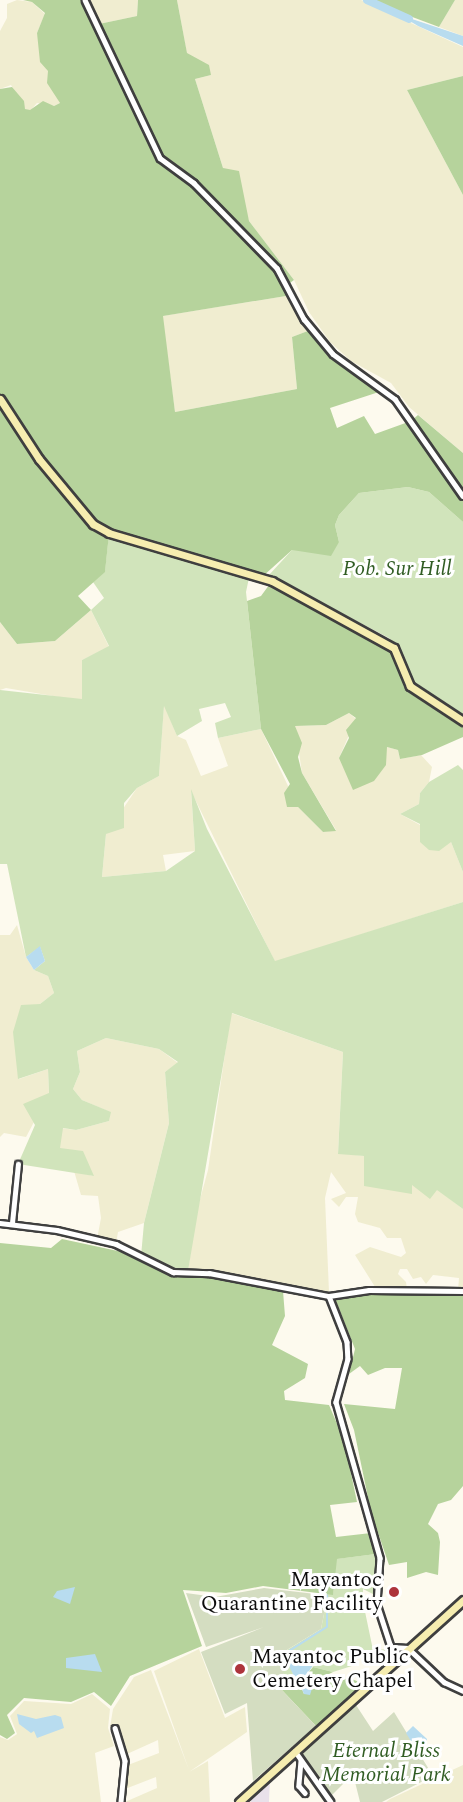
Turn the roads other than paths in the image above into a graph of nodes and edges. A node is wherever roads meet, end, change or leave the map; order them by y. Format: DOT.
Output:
graph roads {
  1 [pos="85,0"];
  2 [pos="0,399"];
  3 [pos="463,496"];
  4 [pos="463,721"];
  5 [pos="18,1164"];
  6 [pos="0,1223"];
  7 [pos="12,1223"];
  8 [pos="463,1291"];
  9 [pos="329,1296"];
  10 [pos="463,1600"];
  11 [pos="411,1649"];
  12 [pos="463,1691"];
  13 [pos="115,1728"];
  14 [pos="295,1751"];
  15 [pos="301,1761"];
  16 [pos="305,1793"];
  17 [pos="120,1802"];
  18 [pos="239,1802"];
  19 [pos="331,1802"];
  1 -- 3 [label="street"];
  2 -- 4 [label="main road"];
  5 -- 7 [label="street"];
  6 -- 7 [label="street"];
  7 -- 9 [label="street"];
  8 -- 9 [label="street"];
  9 -- 11 [label="street"];
  10 -- 11 [label="main road"];
  11 -- 12 [label="street"];
  11 -- 14 [label="main road"];
  13 -- 17 [label="street"];
  14 -- 15 [label="street"];
  14 -- 18 [label="main road"];
  15 -- 16 [label="street"];
  15 -- 19 [label="street"];
}
